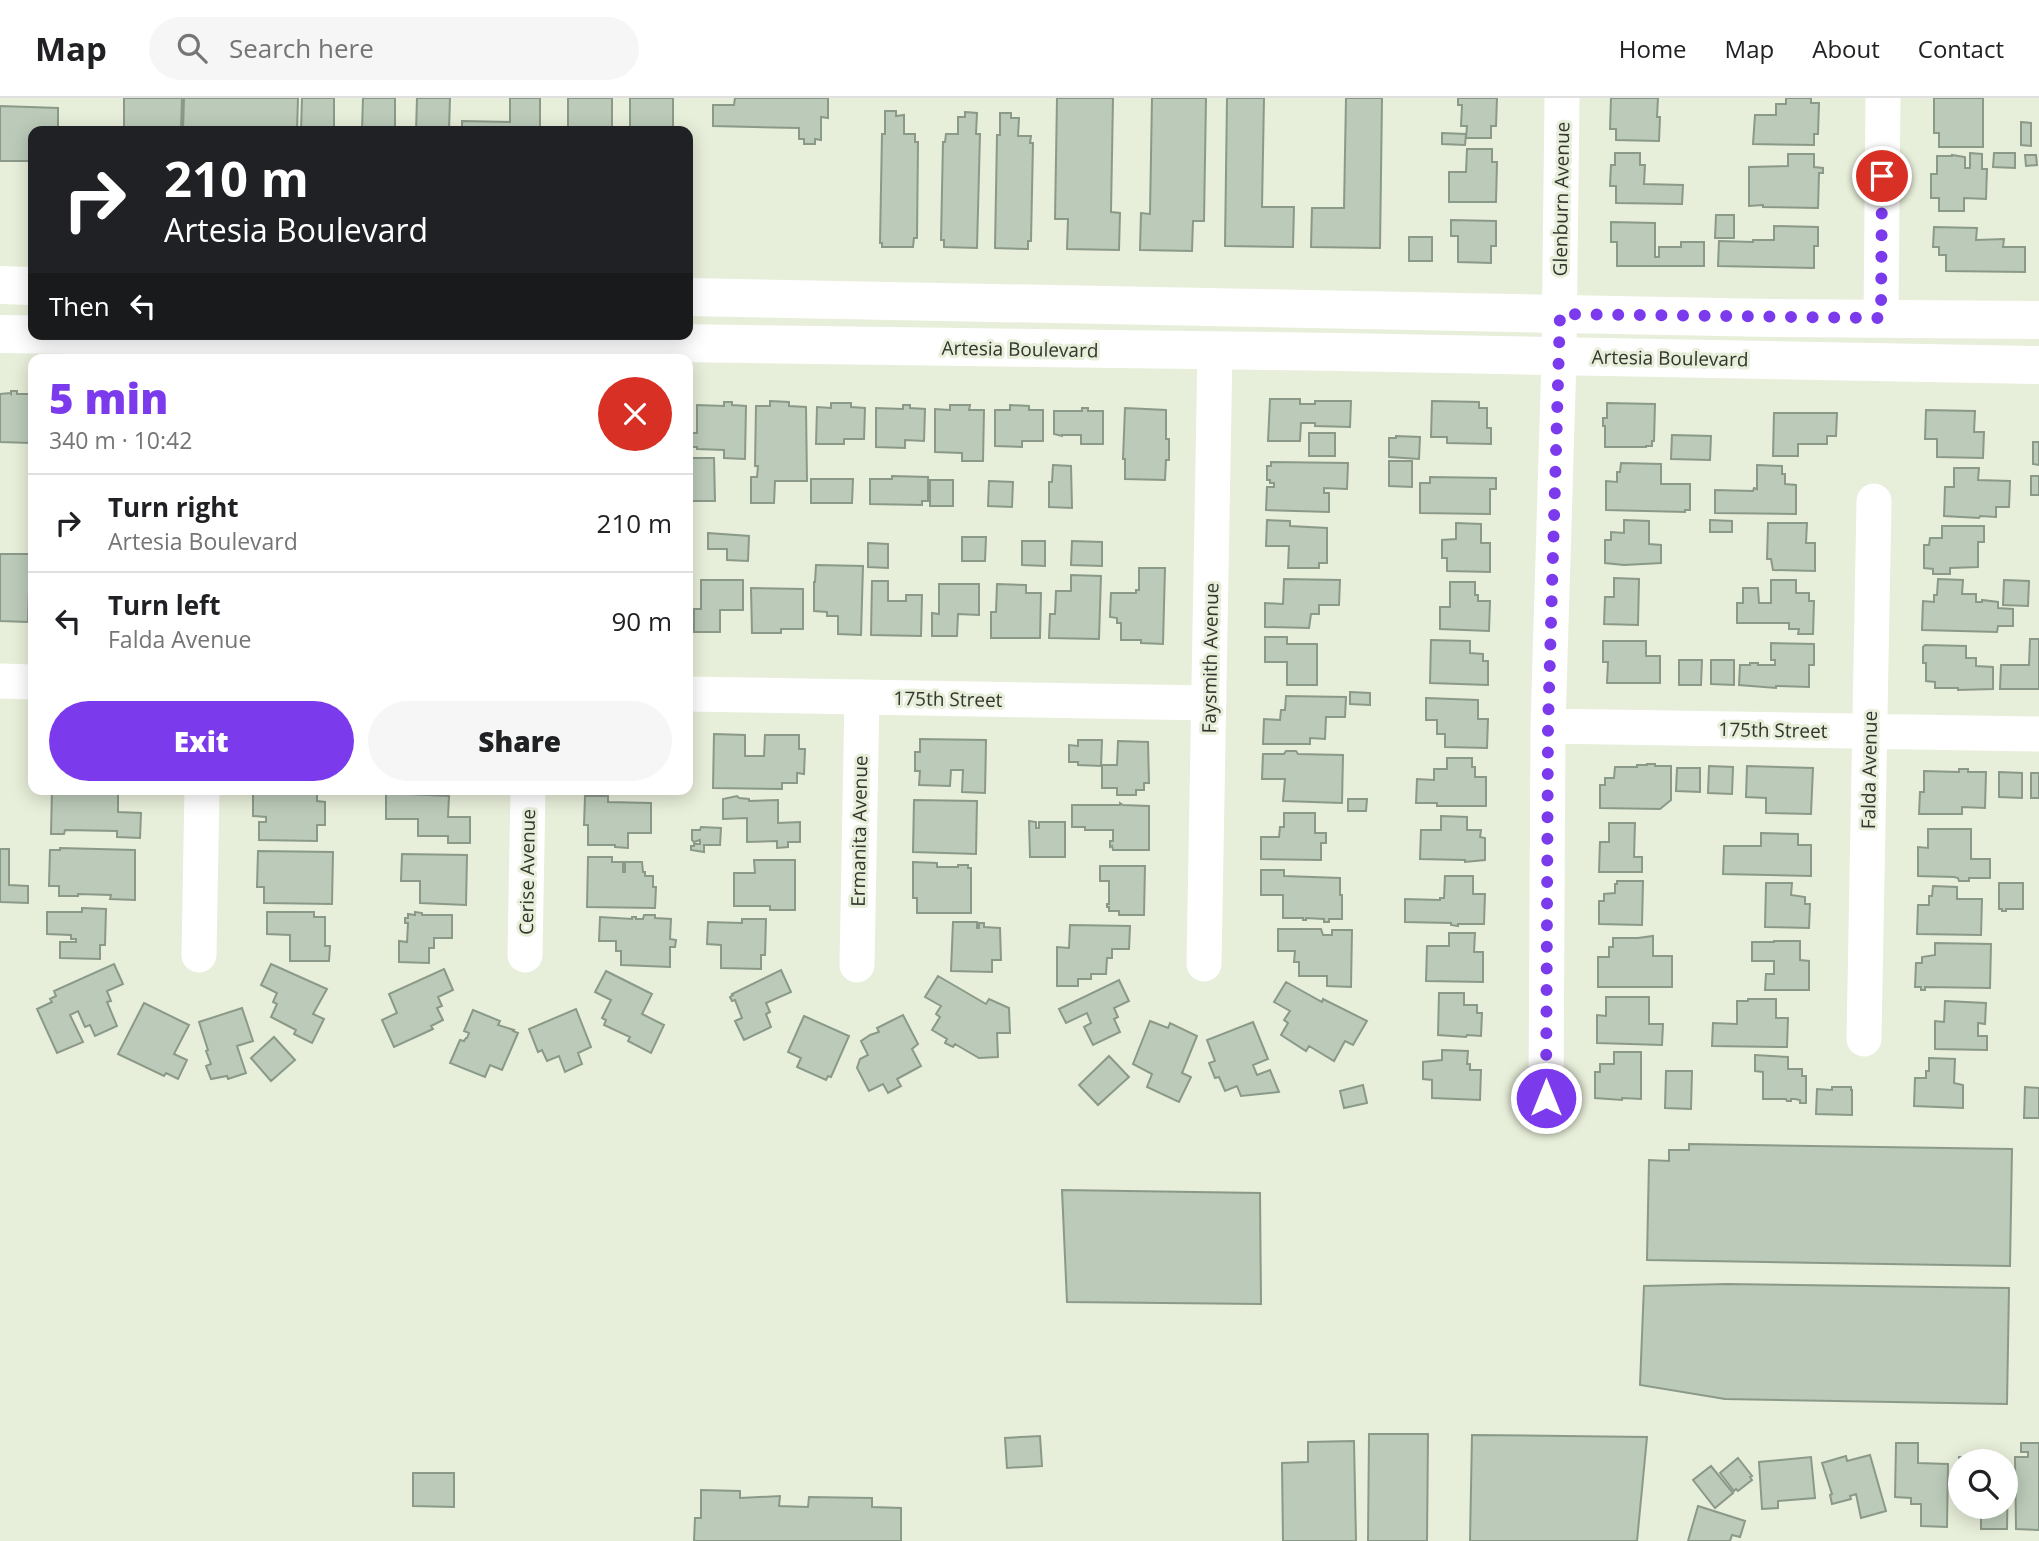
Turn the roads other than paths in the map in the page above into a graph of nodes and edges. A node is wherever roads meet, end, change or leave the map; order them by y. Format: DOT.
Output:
graph roads {
  1 [pos="1562,98"];
  2 [pos="1883,98"];
  3 [pos="0,285"];
  4 [pos="28,286"];
  5 [pos="693,297"];
  6 [pos="1560,314"];
  7 [pos="1881,318"];
  8 [pos="2039,320"];
  9 [pos="0,334"];
  10 [pos="28,334"];
  11 [pos="429,340"];
  12 [pos="1215,351"];
  13 [pos="1559,357"];
  14 [pos="2039,365"];
  15 [pos="1874,501"];
  16 [pos="0,681"];
  17 [pos="28,682"];
  18 [pos="693,694"];
  19 [pos="862,697"];
  20 [pos="1209,703"];
  21 [pos="1548,726"];
  22 [pos="1869,732"];
  23 [pos="2039,734"];
  24 [pos="202,795"];
  25 [pos="528,795"];
  26 [pos="198,955"];
  27 [pos="525,955"];
  28 [pos="1204,964"];
  29 [pos="857,965"];
  30 [pos="1864,1039"];
  31 [pos="1546,1098"];
  1 -- 6 [label="street, Glenburn Avenue"];
  2 -- 7 [label="street"];
  3 -- 4 [label="main road"];
  5 -- 6 [label="main road"];
  6 -- 7 [label="main road"];
  6 -- 13 [label="street, Glenburn Avenue"];
  7 -- 8 [label="main road"];
  9 -- 10 [label="main road, Artesia Boulevard"];
  11 -- 12 [label="main road, Artesia Boulevard"];
  12 -- 13 [label="main road, Artesia Boulevard"];
  12 -- 20 [label="street, Faysmith Avenue"];
  13 -- 14 [label="main road, Artesia Boulevard"];
  13 -- 21 [label="street, Glenburn Avenue"];
  15 -- 22 [label="street, Falda Avenue"];
  16 -- 17 [label="street"];
  18 -- 19 [label="street, 175th Street"];
  19 -- 20 [label="street, 175th Street"];
  19 -- 29 [label="street, Ermanita Avenue"];
  20 -- 28 [label="street, Faysmith Avenue"];
  21 -- 22 [label="street, 175th Street"];
  21 -- 31 [label="street, Glenburn Avenue"];
  22 -- 23 [label="street, 175th Street"];
  22 -- 30 [label="street, Falda Avenue"];
  24 -- 26 [label="street"];
  25 -- 27 [label="street, Cerise Avenue"];
}
